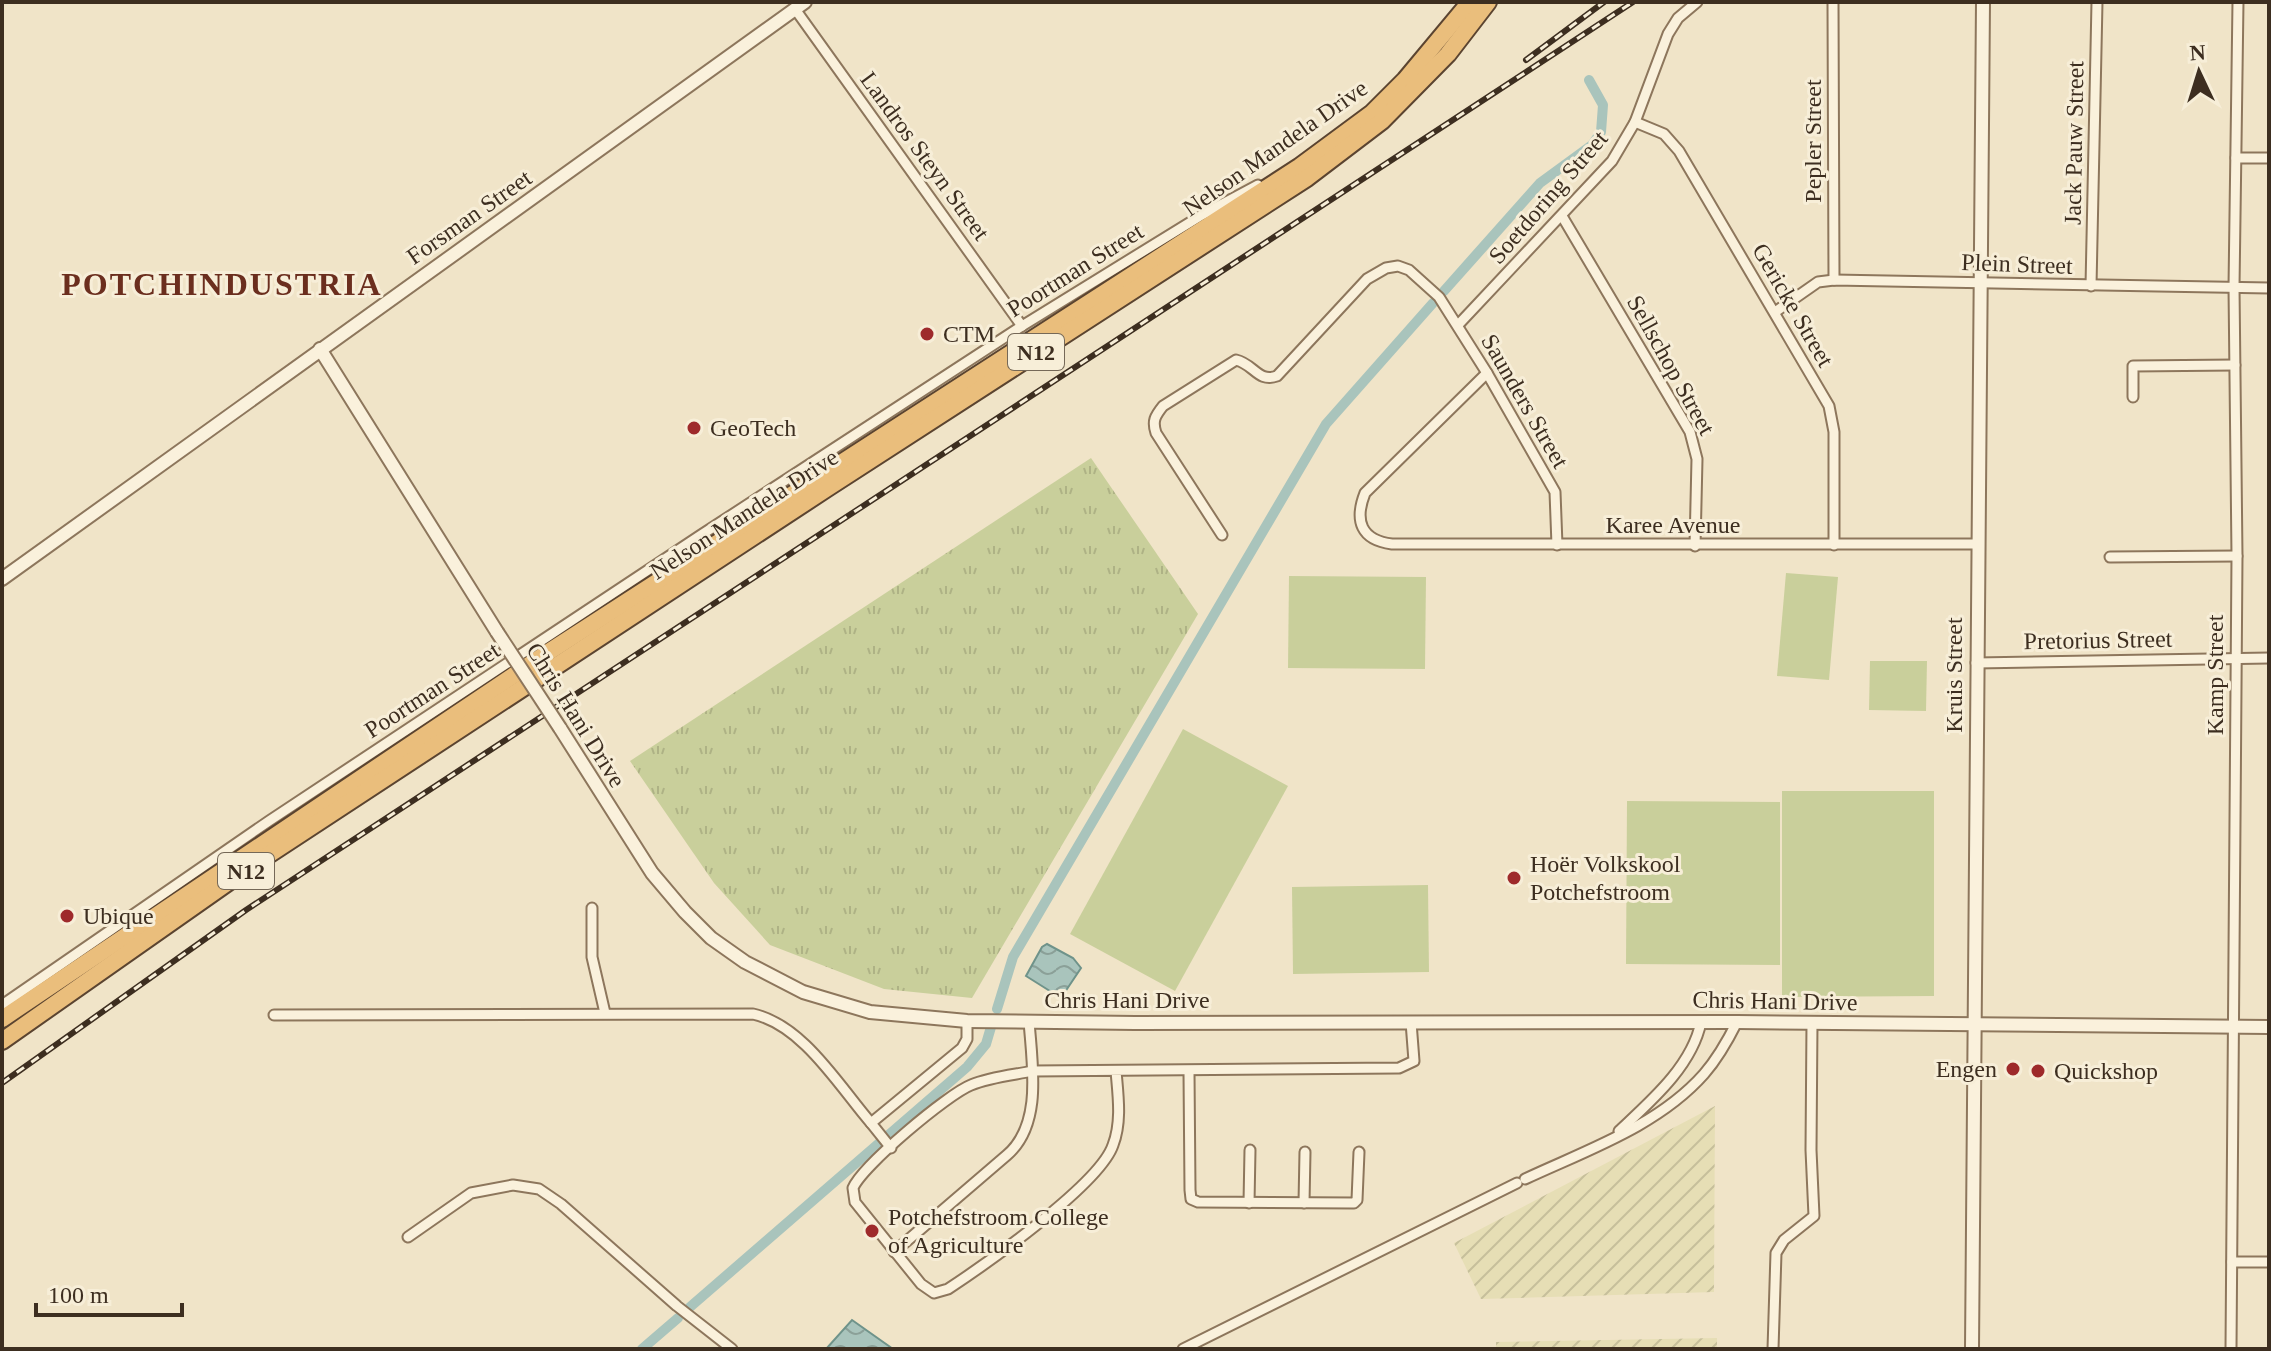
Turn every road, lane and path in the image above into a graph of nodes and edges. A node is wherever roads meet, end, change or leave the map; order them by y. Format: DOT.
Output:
graph roads {
  1 [pos="1470,2"];
  2 [pos="1488,2"];
  3 [pos="1697,2"];
  4 [pos="1833,2"];
  5 [pos="1983,2"];
  6 [pos="2097,2"];
  7 [pos="2238,2"];
  8 [pos="800,6"];
  9 [pos="1635,122"];
  10 [pos="2236,158"];
  11 [pos="2269,158"];
  12 [pos="1299,167"];
  13 [pos="1562,216"];
  14 [pos="1834,280"];
  15 [pos="1981,283"];
  16 [pos="2091,286"];
  17 [pos="2234,287"];
  18 [pos="2269,288"];
  19 [pos="1775,312"];
  20 [pos="1458,325"];
  21 [pos="1022,326"];
  22 [pos="320,349"];
  23 [pos="2235,365"];
  24 [pos="1487,373"];
  25 [pos="2133,397"];
  26 [pos="1222,535"];
  27 [pos="1977,544"];
  28 [pos="1557,545"];
  29 [pos="1834,545"];
  30 [pos="1695,546"];
  31 [pos="2237,556"];
  32 [pos="2110,557"];
  33 [pos="2,579"];
  34 [pos="2236,658"];
  35 [pos="2269,658"];
  36 [pos="1976,663"];
  37 [pos="592,908"];
  38 [pos="2,1005"];
  39 [pos="605,1013"];
  40 [pos="274,1015"];
  41 [pos="2,1019"];
  42 [pos="967,1021"];
  43 [pos="1029,1021"];
  44 [pos="1411,1022"];
  45 [pos="1701,1022"];
  46 [pos="1737,1022"];
  47 [pos="1812,1023"];
  48 [pos="1974,1025"];
  49 [pos="2233,1027"];
  50 [pos="2269,1027"];
  51 [pos="2,1041"];
  52 [pos="1033,1071"];
  53 [pos="1116,1071"];
  54 [pos="1189,1072"];
  55 [pos="871,1123"];
  56 [pos="1608,1141"];
  57 [pos="886,1142"];
  58 [pos="1250,1150"];
  59 [pos="1305,1152"];
  60 [pos="1359,1152"];
  61 [pos="1249,1203"];
  62 [pos="1304,1203"];
  63 [pos="408,1237"];
  64 [pos="894,1252"];
  65 [pos="2232,1262"];
  66 [pos="2269,1262"];
  67 [pos="732,1349"];
  68 [pos="1183,1349"];
  69 [pos="1773,1349"];
  70 [pos="1972,1349"];
  71 [pos="2231,1349"];
  1 -- 12 [label="highway, Nelson Mandela Drive / N12"];
  2 -- 51 [label="highway, Nelson Mandela Drive / N12"];
  3 -- 9 [label="street, Soetdoring Street"];
  4 -- 14 [label="street, Pepler Street"];
  5 -- 15 [label="street, Kruis Street"];
  6 -- 16 [label="street, Jack Pauw Street"];
  7 -- 10 [label="street, Kamp Street"];
  8 -- 21 [label="street, Landros Steyn Street"];
  8 -- 22 [label="street, Forsman Street"];
  9 -- 13 [label="street, Soetdoring Street"];
  9 -- 19 [label="street, Gericke Street"];
  10 -- 11 [label="street"];
  10 -- 17 [label="street, Kamp Street"];
  12 -- 21 [label="street, Poortman Street"];
  12 -- 41 [label="highway, Nelson Mandela Drive / N12"];
  13 -- 20 [label="street, Soetdoring Street"];
  13 -- 30 [label="street, Sellschop Street"];
  14 -- 15 [label="street, Plein Street"];
  14 -- 19 [label="street, Plein Street"];
  15 -- 16 [label="street, Plein Street"];
  15 -- 27 [label="street, Kruis Street"];
  16 -- 17 [label="street, Plein Street"];
  17 -- 18 [label="street, Plein Street"];
  17 -- 23 [label="street, Kamp Street"];
  19 -- 29 [label="street, Gericke Street"];
  20 -- 24 [label="street, Saunders Street"];
  20 -- 26 [label="street, Saunders Street"];
  21 -- 38 [label="street, Poortman Street"];
  22 -- 33 [label="street, Forsman Street"];
  22 -- 42 [label="street, Chris Hani Drive, bridge"];
  23 -- 25 [label="street"];
  23 -- 31 [label="street, Kamp Street"];
  24 -- 28 [label="street, Saunders Street"];
  24 -- 28 [label="street, Karee Avenue"];
  27 -- 29 [label="street, Karee Avenue"];
  27 -- 36 [label="street, Kruis Street"];
  28 -- 30 [label="street, Karee Avenue"];
  29 -- 30 [label="street, Karee Avenue"];
  31 -- 32 [label="street"];
  31 -- 34 [label="street, Kamp Street"];
  34 -- 35 [label="street, Pretorius Street"];
  34 -- 36 [label="street, Pretorius Street"];
  34 -- 49 [label="street, Kamp Street"];
  36 -- 48 [label="street, Kruis Street"];
  37 -- 39 [label="street"];
  39 -- 40 [label="street"];
  39 -- 55 [label="street"];
  42 -- 43 [label="street, Chris Hani Drive"];
  42 -- 55 [label="street"];
  43 -- 44 [label="street, Chris Hani Drive"];
  43 -- 52 [label="street"];
  44 -- 45 [label="street, Chris Hani Drive"];
  44 -- 54 [label="street"];
  45 -- 46 [label="street, Chris Hani Drive"];
  45 -- 56 [label="street"];
  46 -- 47 [label="street, Chris Hani Drive"];
  46 -- 56 [label="street"];
  47 -- 48 [label="street, Chris Hani Drive"];
  47 -- 69 [label="street"];
  48 -- 49 [label="street, Chris Hani Drive"];
  48 -- 70 [label="street, Kruis Street"];
  49 -- 50 [label="street, Chris Hani Drive"];
  49 -- 65 [label="street, Kamp Street"];
  52 -- 53 [label="street"];
  52 -- 57 [label="street"];
  52 -- 64 [label="street"];
  53 -- 54 [label="street"];
  53 -- 64 [label="street"];
  54 -- 61 [label="street"];
  55 -- 57 [label="street"];
  56 -- 68 [label="street"];
  57 -- 64 [label="street"];
  58 -- 61 [label="street"];
  59 -- 62 [label="street"];
  60 -- 62 [label="street"];
  61 -- 62 [label="street"];
  63 -- 67 [label="street"];
  65 -- 66 [label="street"];
  65 -- 71 [label="street, Kamp Street"];
}
